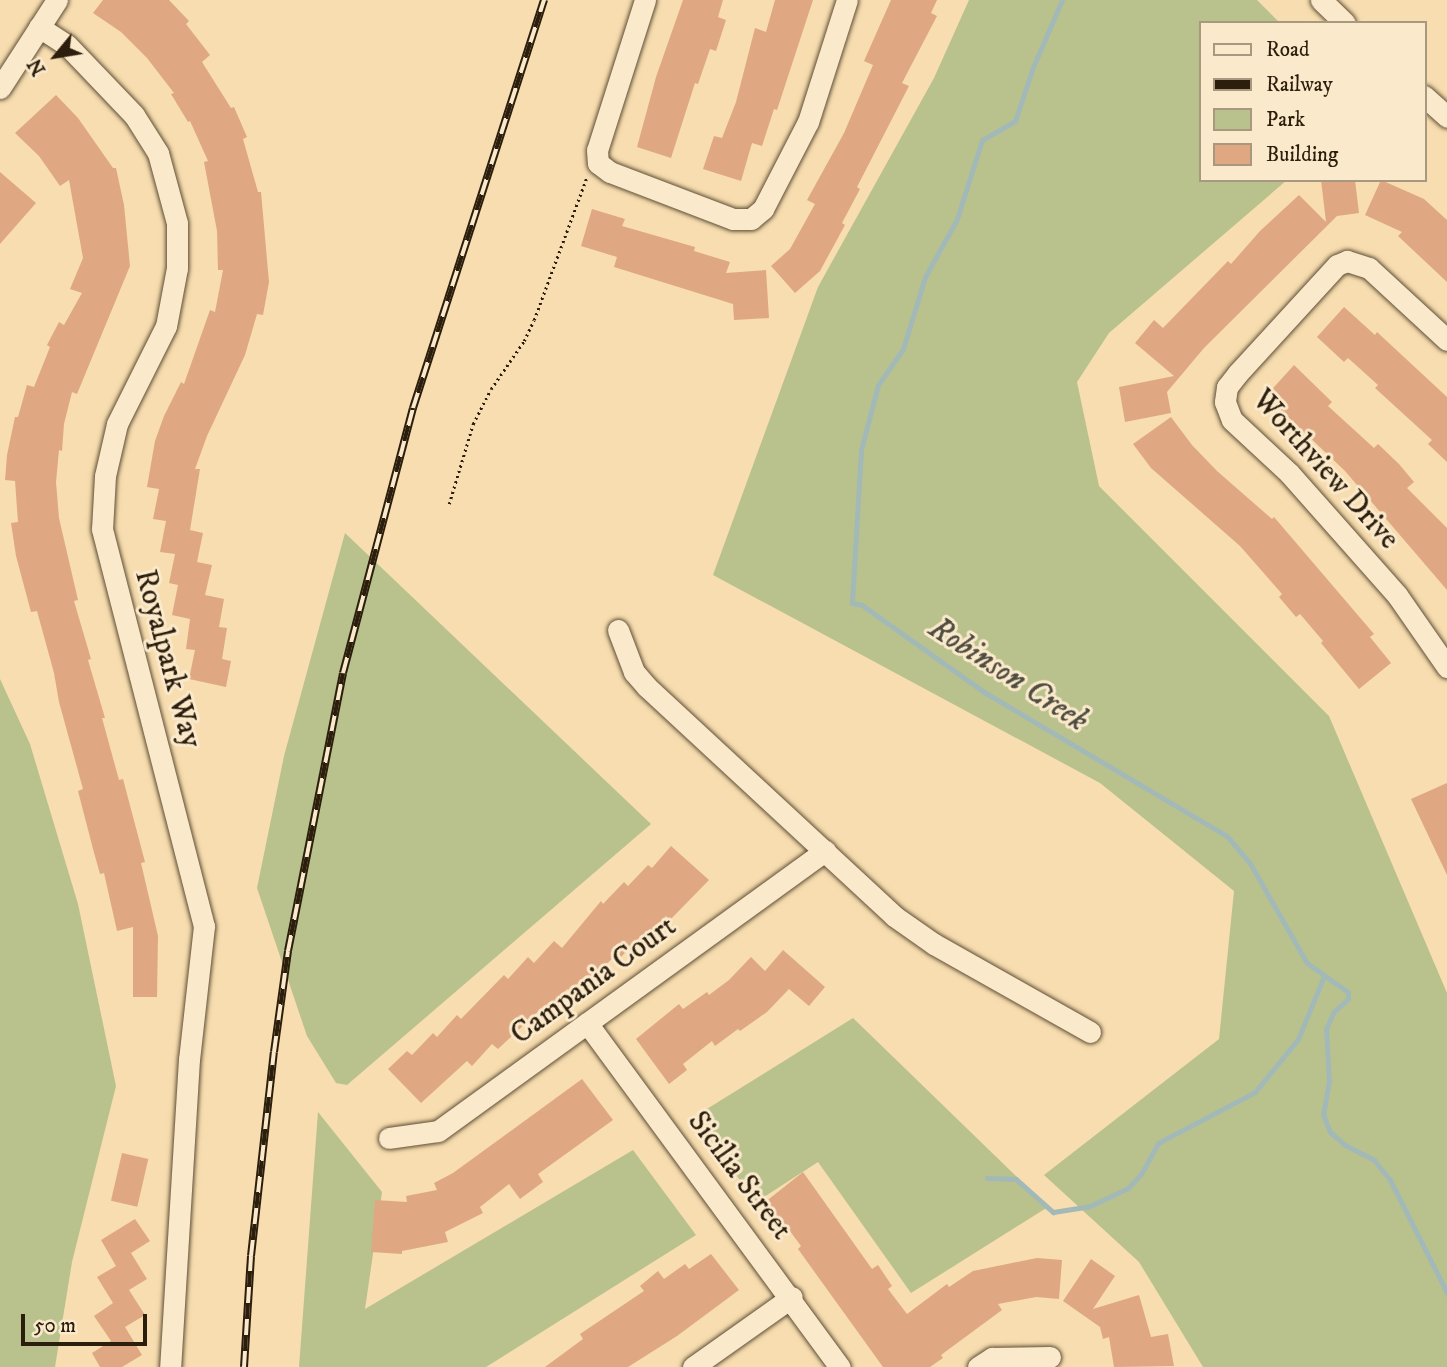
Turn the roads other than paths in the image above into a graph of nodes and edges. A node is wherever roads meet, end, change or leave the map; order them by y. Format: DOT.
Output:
graph roads {
  1 [pos="57,0"];
  2 [pos="645,0"];
  3 [pos="847,0"];
  4 [pos="1321,0"];
  5 [pos="1343,21"];
  6 [pos="39,27"];
  7 [pos="0,88"];
  8 [pos="1426,98"];
  9 [pos="1447,117"];
  10 [pos="1447,340"];
  11 [pos="618,630"];
  12 [pos="1447,667"];
  13 [pos="825,851"];
  14 [pos="587,1023"];
  15 [pos="1090,1032"];
  16 [pos="388,1138"];
  17 [pos="792,1297"];
  18 [pos="1050,1357"];
  19 [pos="170,1367"];
  20 [pos="693,1367"];
  21 [pos="840,1367"];
  22 [pos="978,1367"];
  1 -- 6 [label="street"];
  2 -- 3 [label="street"];
  4 -- 5 [label="street"];
  6 -- 7 [label="street"];
  6 -- 19 [label="street, Royalpark Way"];
  8 -- 9 [label="street"];
  10 -- 12 [label="street, Worthview Drive"];
  11 -- 13 [label="street"];
  13 -- 14 [label="street, Campania Court"];
  13 -- 15 [label="street"];
  14 -- 16 [label="street, Campania Court"];
  14 -- 17 [label="street, Sicilia Street"];
  17 -- 20 [label="street"];
  17 -- 21 [label="street, Sicilia Street"];
  18 -- 22 [label="street"];
}
